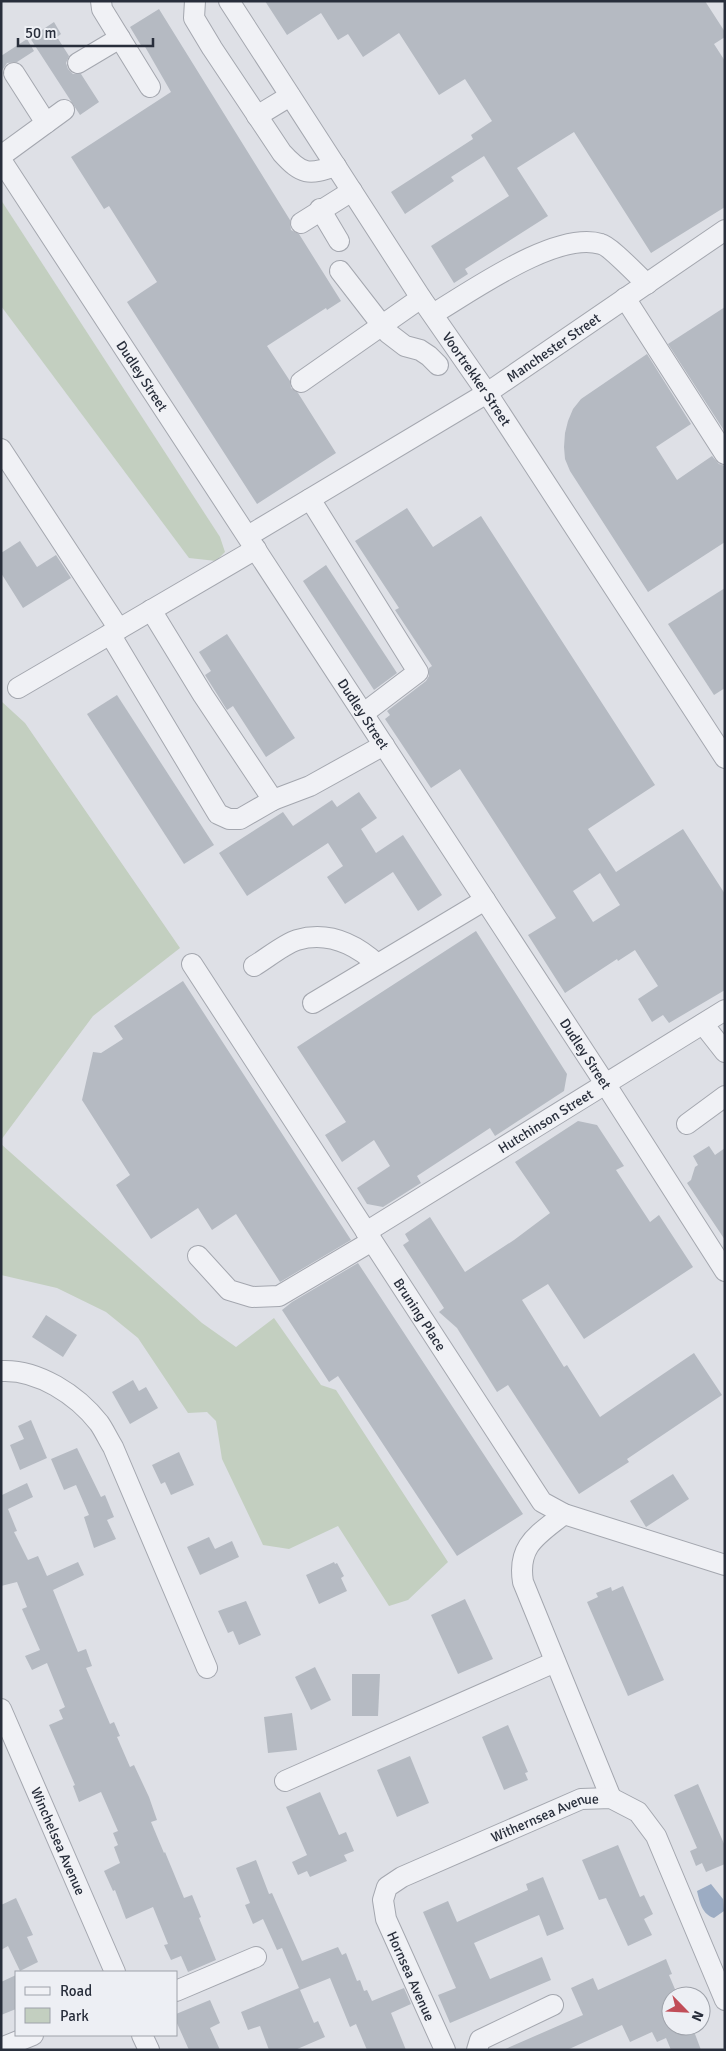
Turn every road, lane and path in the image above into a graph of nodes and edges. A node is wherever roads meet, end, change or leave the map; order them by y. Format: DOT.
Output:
graph roads {
  1 [pos="101,1"];
  2 [pos="195,1"];
  3 [pos="229,1"];
  4 [pos="120,38"];
  5 [pos="78,63"];
  6 [pos="14,73"];
  7 [pos="150,87"];
  8 [pos="290,96"];
  9 [pos="64,110"];
  10 [pos="257,116"];
  11 [pos="46,122"];
  12 [pos="1,158"];
  13 [pos="336,166"];
  14 [pos="352,191"];
  15 [pos="320,209"];
  16 [pos="300,223"];
  17 [pos="725,230"];
  18 [pos="339,241"];
  19 [pos="340,271"];
  20 [pos="647,284"];
  21 [pos="625,298"];
  22 [pos="427,306"];
  23 [pos="383,326"];
  24 [pos="438,365"];
  25 [pos="301,382"];
  26 [pos="488,393"];
  27 [pos="1,449"];
  28 [pos="725,454"];
  29 [pos="310,499"];
  30 [pos="252,542"];
  31 [pos="151,610"];
  32 [pos="114,631"];
  33 [pos="18,688"];
  34 [pos="364,714"];
  35 [pos="384,745"];
  36 [pos="725,758"];
  37 [pos="273,800"];
  38 [pos="486,900"];
  39 [pos="192,964"];
  40 [pos="377,964"];
  41 [pos="254,966"];
  42 [pos="313,1003"];
  43 [pos="725,1010"];
  44 [pos="703,1024"];
  45 [pos="725,1052"];
  46 [pos="606,1085"];
  47 [pos="725,1096"];
  48 [pos="687,1124"];
  49 [pos="369,1237"];
  50 [pos="198,1256"];
  51 [pos="725,1271"];
  52 [pos="1,1372"];
  53 [pos="564,1514"];
  54 [pos="725,1565"];
  55 [pos="556,1662"];
  56 [pos="207,1668"];
  57 [pos="1,1709"];
  58 [pos="5,1729"];
  59 [pos="285,1781"];
  60 [pos="611,1798"];
  61 [pos="383,1900"];
  62 [pos="256,1957"];
  63 [pos="115,1971"];
  64 [pos="178,1990"];
  65 [pos="725,2000"];
  66 [pos="553,2005"];
  67 [pos="30,2036"];
  68 [pos="142,2036"];
  69 [pos="1,2048"];
  70 [pos="149,2050"];
  71 [pos="445,2050"];
  72 [pos="477,2050"];
  1 -- 4 [label="street"];
  2 -- 10 [label="street"];
  3 -- 8 [label="street, Voortrekker Street"];
  4 -- 5 [label="street"];
  4 -- 7 [label="street"];
  6 -- 11 [label="street"];
  8 -- 10 [label="street"];
  8 -- 13 [label="street, Voortrekker Street"];
  9 -- 11 [label="street"];
  10 -- 13 [label="street"];
  11 -- 12 [label="street"];
  12 -- 30 [label="street, Dudley Street"];
  13 -- 14 [label="street, Voortrekker Street"];
  14 -- 15 [label="street"];
  14 -- 22 [label="street, Voortrekker Street"];
  15 -- 16 [label="street"];
  15 -- 18 [label="street"];
  17 -- 20 [label="street, Manchester Street"];
  19 -- 23 [label="street"];
  20 -- 21 [label="street, Manchester Street"];
  20 -- 22 [label="street"];
  21 -- 26 [label="street, Manchester Street"];
  21 -- 28 [label="street"];
  22 -- 23 [label="street"];
  22 -- 26 [label="street, Voortrekker Street"];
  23 -- 24 [label="street"];
  23 -- 25 [label="street"];
  26 -- 29 [label="street, Manchester Street"];
  26 -- 36 [label="street, Voortrekker Street"];
  27 -- 32 [label="street"];
  29 -- 30 [label="street, Manchester Street"];
  29 -- 34 [label="street"];
  30 -- 31 [label="street, Manchester Street"];
  30 -- 34 [label="street, Dudley Street"];
  31 -- 32 [label="street, Manchester Street"];
  31 -- 37 [label="street"];
  32 -- 33 [label="street, Manchester Street"];
  32 -- 37 [label="street"];
  34 -- 35 [label="street, Dudley Street"];
  35 -- 37 [label="street"];
  35 -- 38 [label="street, Dudley Street"];
  38 -- 40 [label="street"];
  38 -- 46 [label="street, Dudley Street"];
  39 -- 49 [label="street, Bruning Place"];
  40 -- 41 [label="street"];
  40 -- 42 [label="street"];
  43 -- 44 [label="street, Hutchinson Street"];
  44 -- 45 [label="street"];
  44 -- 46 [label="street, Hutchinson Street"];
  46 -- 49 [label="street, Hutchinson Street"];
  46 -- 51 [label="street, Dudley Street"];
  47 -- 48 [label="street"];
  49 -- 50 [label="street, Hutchinson Street"];
  49 -- 53 [label="street, Bruning Place"];
  52 -- 56 [label="street"];
  53 -- 54 [label="street, Bruning Place"];
  53 -- 55 [label="street"];
  55 -- 59 [label="street"];
  55 -- 60 [label="street"];
  57 -- 58 [label="street, Winchelsea Avenue"];
  58 -- 63 [label="street, Winchelsea Avenue"];
  60 -- 61 [label="street, Withernsea Avenue"];
  60 -- 65 [label="street, Withernsea Avenue"];
  61 -- 71 [label="street, Hornsea Avenue"];
  62 -- 64 [label="street"];
  66 -- 72 [label="street"];
  67 -- 69 [label="street"];
  68 -- 70 [label="street"];
}
